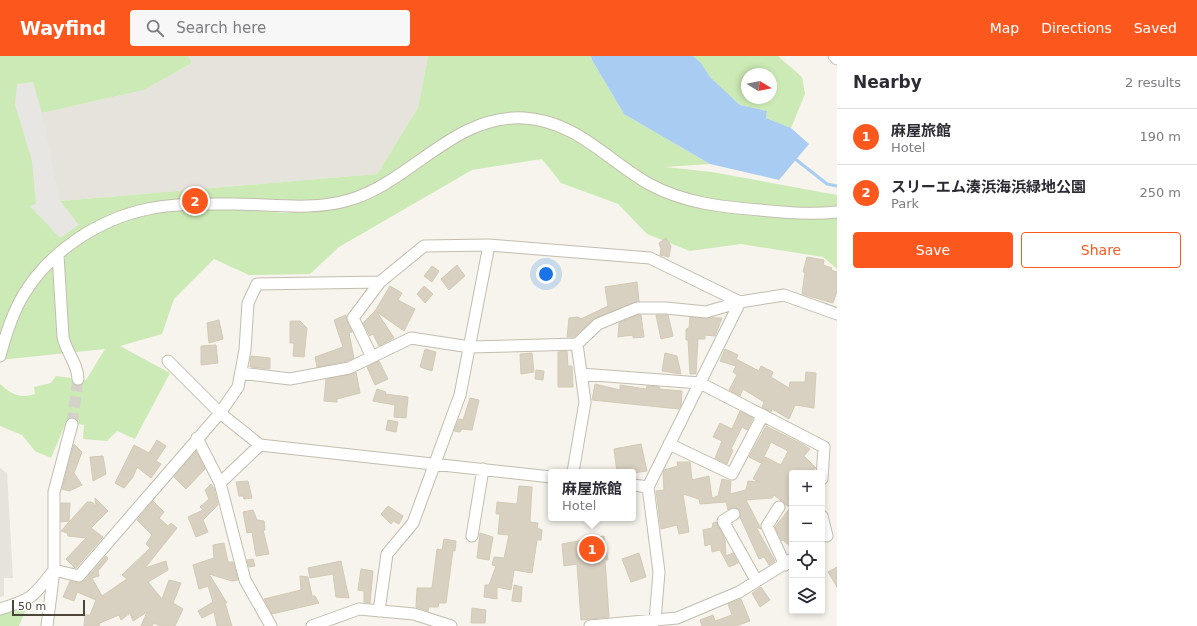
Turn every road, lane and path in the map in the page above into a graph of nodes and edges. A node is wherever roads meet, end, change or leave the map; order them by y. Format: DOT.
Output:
graph roads {
  1 [pos="834,56"];
  2 [pos="837,58"];
  3 [pos="837,212"];
  4 [pos="489,245"];
  5 [pos="58,255"];
  6 [pos="380,282"];
  7 [pos="740,302"];
  8 [pos="837,314"];
  9 [pos="577,344"];
  10 [pos="470,346"];
  11 [pos="0,356"];
  12 [pos="372,357"];
  13 [pos="168,361"];
  14 [pos="241,373"];
  15 [pos="581,374"];
  16 [pos="78,379"];
  17 [pos="700,383"];
  18 [pos="220,413"];
  19 [pos="763,415"];
  20 [pos="72,424"];
  21 [pos="197,438"];
  22 [pos="669,444"];
  23 [pos="260,445"];
  24 [pos="436,464"];
  25 [pos="574,469"];
  26 [pos="483,470"];
  27 [pos="823,470"];
  28 [pos="548,477"];
  29 [pos="220,483"];
  30 [pos="636,486"];
  31 [pos="648,487"];
  32 [pos="779,507"];
  33 [pos="734,514"];
  34 [pos="825,524"];
  35 [pos="829,535"];
  36 [pos="472,536"];
  37 [pos="788,562"];
  38 [pos="54,570"];
  39 [pos="756,580"];
  40 [pos="0,609"];
  41 [pos="380,611"];
  42 [pos="655,621"];
  43 [pos="47,626"];
  44 [pos="271,626"];
  45 [pos="312,626"];
  46 [pos="451,626"];
  47 [pos="590,626"];
  1 -- 2 [label="street"];
  3 -- 5 [label="street"];
  4 -- 6 [label="street"];
  4 -- 7 [label="street"];
  4 -- 10 [label="street"];
  5 -- 11 [label="street"];
  5 -- 16 [label="street"];
  6 -- 12 [label="street"];
  6 -- 14 [label="street"];
  7 -- 8 [label="street"];
  7 -- 9 [label="street"];
  7 -- 17 [label="street"];
  9 -- 10 [label="street"];
  9 -- 15 [label="street"];
  10 -- 12 [label="street"];
  10 -- 24 [label="street"];
  12 -- 14 [label="street"];
  13 -- 18 [label="street"];
  14 -- 18 [label="street"];
  15 -- 17 [label="street"];
  15 -- 25 [label="street"];
  17 -- 19 [label="street"];
  17 -- 22 [label="street"];
  18 -- 21 [label="street"];
  18 -- 23 [label="street"];
  19 -- 22 [label="street"];
  19 -- 27 [label="street"];
  20 -- 38 [label="street"];
  21 -- 29 [label="street"];
  21 -- 38 [label="street"];
  22 -- 31 [label="street"];
  23 -- 24 [label="street"];
  23 -- 29 [label="street"];
  24 -- 26 [label="street"];
  24 -- 41 [label="street"];
  26 -- 28 [label="street"];
  26 -- 36 [label="street"];
  29 -- 44 [label="street"];
  30 -- 31 [label="street"];
  31 -- 42 [label="street"];
  32 -- 37 [label="street"];
  33 -- 39 [label="street"];
  34 -- 35 [label="street"];
  37 -- 39 [label="street"];
  38 -- 40 [label="street"];
  38 -- 43 [label="street"];
  39 -- 42 [label="street"];
  41 -- 45 [label="street"];
  41 -- 46 [label="street"];
  42 -- 47 [label="street"];
}
